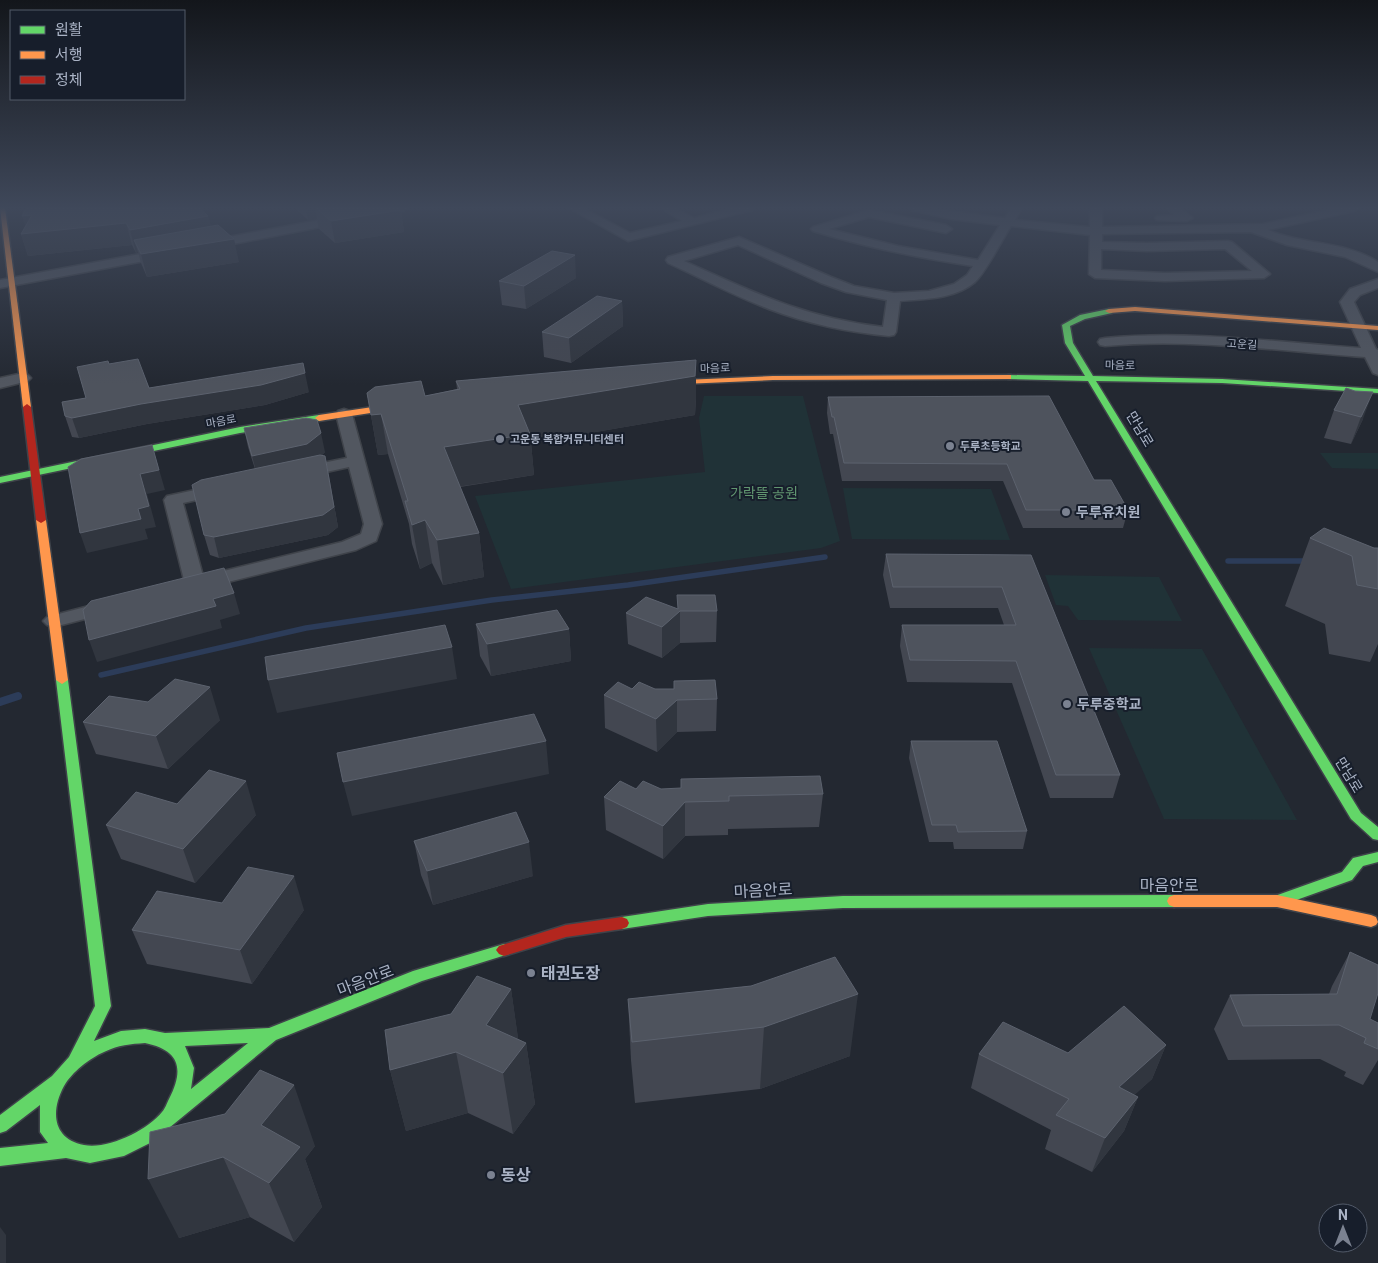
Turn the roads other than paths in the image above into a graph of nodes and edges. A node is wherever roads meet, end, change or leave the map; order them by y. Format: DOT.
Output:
graph roads {
  1 [pos="5,267"];
  2 [pos="92,267"];
  3 [pos="687,267"];
  4 [pos="797,267"];
  5 [pos="979,267"];
  6 [pos="1095,267"];
  7 [pos="1255,267"];
  8 [pos="6,283"];
  9 [pos="1378,283"];
  10 [pos="894,297"];
  11 [pos="1357,326"];
  12 [pos="1378,328"];
  13 [pos="1105,342"];
  14 [pos="1374,353"];
  15 [pos="1378,370"];
  16 [pos="1091,377"];
  17 [pos="24,378"];
  18 [pos="0,383"];
  19 [pos="644,384"];
  20 [pos="1378,391"];
  21 [pos="421,404"];
  22 [pos="344,414"];
  23 [pos="355,461"];
  24 [pos="35,472"];
  25 [pos="279,477"];
  26 [pos="0,480"];
  27 [pos="240,485"];
  28 [pos="195,584"];
  29 [pos="177,589"];
  30 [pos="129,601"];
  31 [pos="54,620"];
  32 [pos="1356,816"];
  33 [pos="1357,834"];
  34 [pos="1378,835"];
  35 [pos="1378,857"];
  36 [pos="1347,876"];
  37 [pos="1350,891"];
  38 [pos="1277,900"];
  39 [pos="1356,904"];
  40 [pos="1375,923"];
  41 [pos="131,1026"];
  42 [pos="270,1035"];
  43 [pos="145,1036"];
  44 [pos="164,1040"];
  45 [pos="75,1062"];
  46 [pos="58,1081"];
  47 [pos="169,1116"];
  48 [pos="0,1125"];
  49 [pos="66,1150"];
  50 [pos="0,1157"];
  1 -- 8 [label="street"];
  2 -- 8 [label="street"];
  3 -- 10 [label="street"];
  4 -- 10 [label="street"];
  5 -- 10 [label="street"];
  6 -- 7 [label="street"];
  8 -- 17 [label="street"];
  9 -- 11 [label="street"];
  11 -- 12 [label="street, 만남로"];
  11 -- 14 [label="street"];
  11 -- 16 [label="street, 만남로"];
  13 -- 14 [label="street, 고운길"];
  14 -- 15 [label="street"];
  16 -- 19 [label="street, 마음로"];
  16 -- 20 [label="street, 마음로"];
  16 -- 32 [label="street, 만남로"];
  17 -- 18 [label="street"];
  17 -- 24 [label="street"];
  21 -- 22 [label="street, 마음로"];
  22 -- 23 [label="street"];
  22 -- 24 [label="street, 마음로"];
  23 -- 25 [label="street"];
  23 -- 28 [label="street"];
  24 -- 26 [label="street, 마음로"];
  24 -- 31 [label="street"];
  27 -- 28 [label="street"];
  28 -- 29 [label="street"];
  30 -- 31 [label="street"];
  31 -- 45 [label="street"];
  32 -- 33 [label="street"];
  32 -- 34 [label="street"];
  35 -- 36 [label="street"];
  36 -- 37 [label="street"];
  36 -- 38 [label="street"];
  38 -- 40 [label="street"];
  38 -- 42 [label="street, 마음안로"];
  39 -- 40 [label="street"];
  41 -- 43 [label="street"];
  42 -- 44 [label="street"];
  42 -- 47 [label="street"];
  43 -- 44 [label="street"];
  43 -- 45 [label="street"];
  44 -- 47 [label="street"];
  45 -- 46 [label="street"];
  46 -- 48 [label="street"];
  46 -- 49 [label="street"];
  47 -- 49 [label="street"];
  49 -- 50 [label="street"];
}
